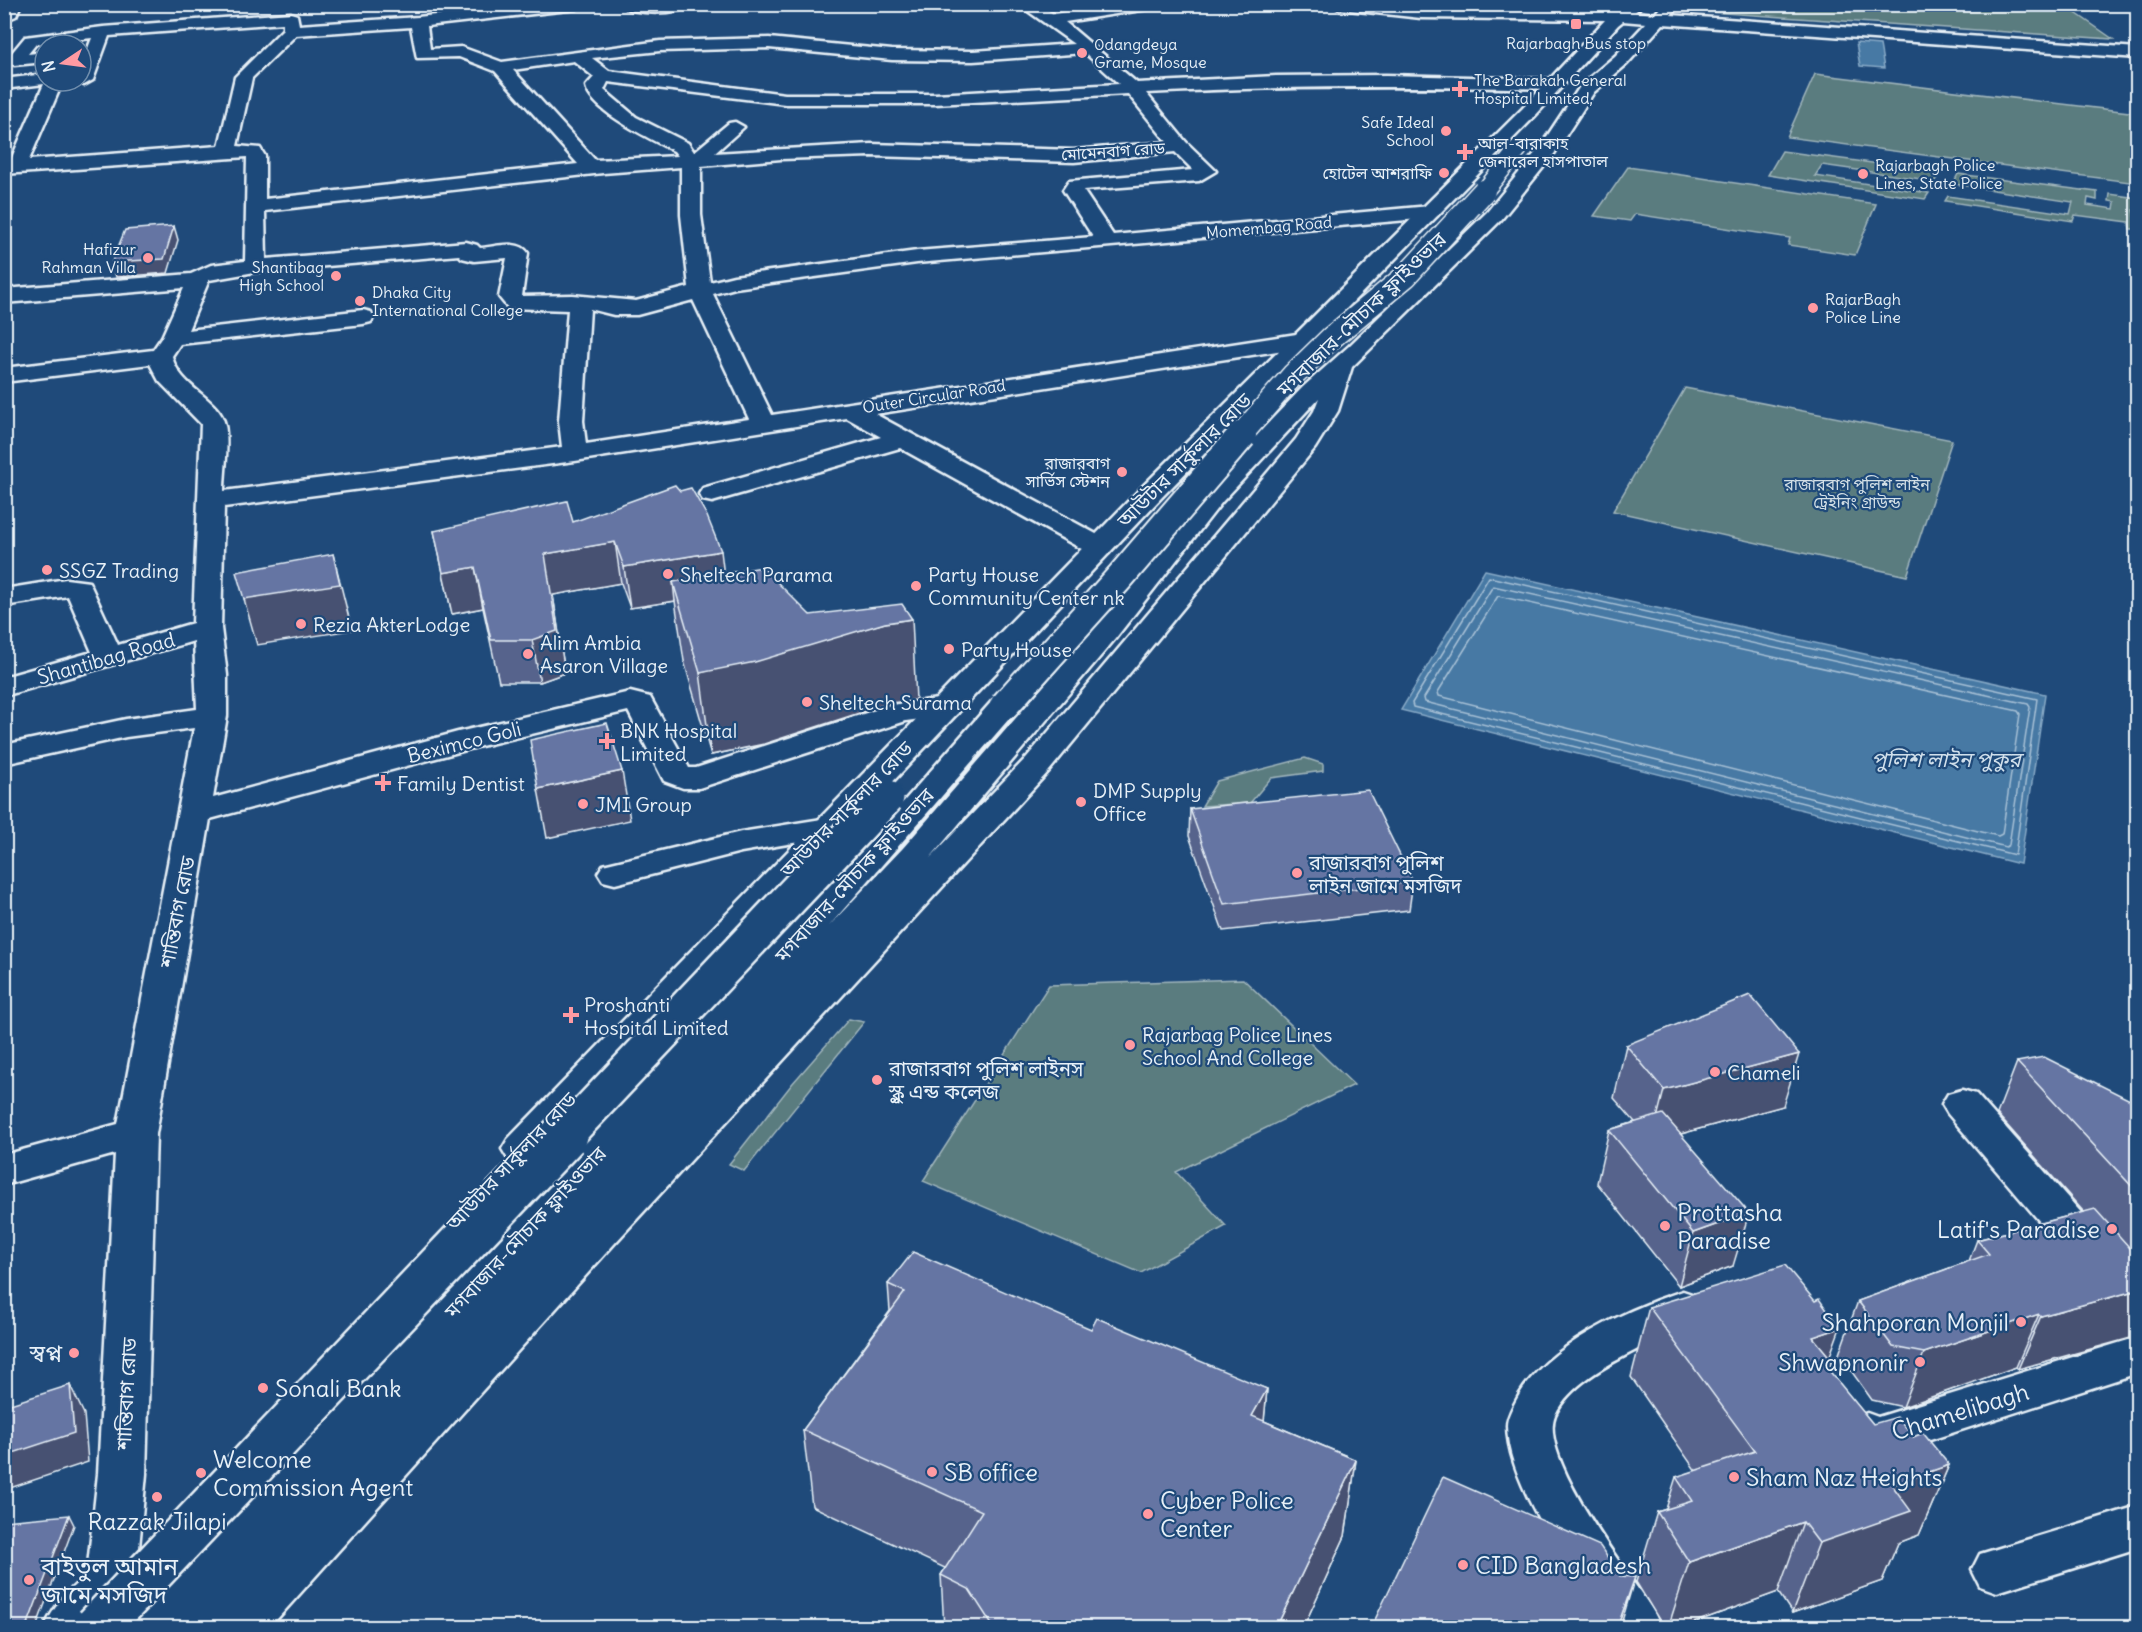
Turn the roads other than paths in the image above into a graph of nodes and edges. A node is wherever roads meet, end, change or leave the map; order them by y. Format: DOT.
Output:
graph roads {
  1 [pos="13,4"];
  2 [pos="219,4"];
  3 [pos="577,4"];
  4 [pos="627,4"];
  5 [pos="686,4"];
  6 [pos="1025,4"];
  7 [pos="1148,4"];
  8 [pos="1340,4"];
  9 [pos="1433,4"];
  10 [pos="1628,10"];
  11 [pos="1663,12"];
  12 [pos="4,16"];
  13 [pos="1050,19"];
  14 [pos="418,22"];
  15 [pos="212,23"];
  16 [pos="291,30"];
  17 [pos="103,32"];
  18 [pos="93,33"];
  19 [pos="33,40"];
  20 [pos="2138,46"];
  21 [pos="1089,48"];
  22 [pos="2138,53"];
  23 [pos="577,55"];
  24 [pos="93,57"];
  25 [pos="33,58"];
  26 [pos="501,67"];
  27 [pos="604,76"];
  28 [pos="33,80"];
  29 [pos="4,84"];
  30 [pos="1553,84"];
  31 [pos="1130,87"];
  32 [pos="48,93"];
  33 [pos="935,99"];
  34 [pos="1528,113"];
  35 [pos="735,127"];
  36 [pos="1179,146"];
  37 [pos="227,151"];
  38 [pos="956,152"];
  39 [pos="693,161"];
  40 [pos="603,167"];
  41 [pos="10,168"];
  42 [pos="255,206"];
  43 [pos="1430,212"];
  44 [pos="1107,242"];
  45 [pos="255,266"];
  46 [pos="201,277"];
  47 [pos="700,291"];
  48 [pos="4,296"];
  49 [pos="572,302"];
  50 [pos="363,317"];
  51 [pos="1303,340"];
  52 [pos="167,347"];
  53 [pos="1349,358"];
  54 [pos="4,375"];
  55 [pos="848,409"];
  56 [pos="764,424"];
  57 [pos="902,439"];
  58 [pos="575,453"];
  59 [pos="712,494"];
  60 [pos="210,501"];
  61 [pos="1099,547"];
  62 [pos="4,598"];
  63 [pos="207,628"];
  64 [pos="109,657"];
  65 [pos="4,687"];
  66 [pos="946,707"];
  67 [pos="212,716"];
  68 [pos="919,734"];
  69 [pos="4,755"];
  70 [pos="196,813"];
  71 [pos="828,828"];
  72 [pos="615,873"];
  73 [pos="1962,1104"];
  74 [pos="136,1134"];
  75 [pos="4,1170"];
  76 [pos="1721,1289"];
  77 [pos="2138,1307"];
  78 [pos="2138,1355"];
  79 [pos="1845,1402"];
  80 [pos="2138,1527"];
  81 [pos="1997,1570"];
  82 [pos="105,1613"];
  83 [pos="69,1628"];
  84 [pos="157,1628"];
  85 [pos="189,1628"];
  86 [pos="236,1628"];
  87 [pos="1636,1628"];
  1 -- 12 [label="street"];
  2 -- 15 [label="street"];
  3 -- 14 [label="street"];
  4 -- 5 [label="street"];
  6 -- 13 [label="street"];
  7 -- 13 [label="street"];
  8 -- 10 [label="street"];
  9 -- 10 [label="street"];
  10 -- 11 [label="street"];
  10 -- 30 [label="street, আউটার সার্কুলার রোড"];
  11 -- 20 [label="street"];
  11 -- 22 [label="street"];
  11 -- 53 [label="street"];
  13 -- 21 [label="street"];
  14 -- 16 [label="street"];
  14 -- 26 [label="street"];
  15 -- 16 [label="street"];
  15 -- 17 [label="street"];
  16 -- 37 [label="street"];
  17 -- 18 [label="street"];
  17 -- 24 [label="street"];
  19 -- 25 [label="street"];
  21 -- 23 [label="street"];
  21 -- 31 [label="street"];
  23 -- 26 [label="street"];
  23 -- 27 [label="street"];
  26 -- 40 [label="street"];
  27 -- 33 [label="street"];
  27 -- 39 [label="street"];
  28 -- 29 [label="street"];
  30 -- 31 [label="street"];
  30 -- 34 [label="street, আউটার সার্কুলার রোড"];
  31 -- 33 [label="street"];
  31 -- 36 [label="street"];
  32 -- 41 [label="street"];
  33 -- 38 [label="street"];
  34 -- 43 [label="street, আউটার সার্কুলার রোড"];
  34 -- 84 [label="street, মগবাজার-মৌচাক ফ্লাইওভার, bridge"];
  35 -- 39 [label="street"];
  36 -- 38 [label="street, মোমেনবাগ রোড"];
  36 -- 44 [label="street, মোমেনবাগ রোড"];
  37 -- 41 [label="street"];
  37 -- 42 [label="street"];
  38 -- 39 [label="street, মোমেনবাগ রোড"];
  39 -- 40 [label="street, মোমেনবাগ রোড"];
  39 -- 47 [label="street"];
  40 -- 42 [label="street, মোমেনবাগ রোড"];
  42 -- 45 [label="street"];
  43 -- 44 [label="street, Momembag Road"];
  43 -- 51 [label="street, আউটার সার্কুলার রোড"];
  44 -- 47 [label="street"];
  45 -- 46 [label="street"];
  45 -- 49 [label="street"];
  46 -- 48 [label="street"];
  46 -- 52 [label="street"];
  47 -- 49 [label="street"];
  47 -- 56 [label="street"];
  49 -- 58 [label="street"];
  50 -- 52 [label="street"];
  51 -- 53 [label="street"];
  51 -- 55 [label="street, Outer Circular Road"];
  51 -- 61 [label="street, আউটার সার্কুলার রোড"];
  52 -- 54 [label="street"];
  52 -- 60 [label="street, শান্তিবাগ রোড"];
  53 -- 85 [label="street, মগবাজার-মৌচাক ফ্লাইওভার"];
  53 -- 86 [label="street"];
  55 -- 56 [label="street"];
  55 -- 57 [label="street, Outer Circular Road"];
  56 -- 58 [label="street"];
  57 -- 59 [label="street"];
  57 -- 61 [label="street, Outer Circular Road"];
  58 -- 60 [label="street"];
  60 -- 63 [label="street, শান্তিবাগ রোড"];
  61 -- 66 [label="street, আউটার সার্কুলার রোড"];
  62 -- 64 [label="street"];
  63 -- 64 [label="street, Shantibag Road"];
  63 -- 67 [label="street, শান্তিবাগ রোড"];
  64 -- 65 [label="street, Shantibag Road"];
  66 -- 68 [label="street, আউটার সার্কুলার রোড"];
  66 -- 70 [label="street, Beximco Goli"];
  67 -- 69 [label="street"];
  67 -- 70 [label="street, শান্তিবাগ রোড"];
  68 -- 71 [label="street, আউটার সার্কুলার রোড"];
  68 -- 82 [label="street, আউটার সার্কুলার রোড, bridge"];
  70 -- 74 [label="street, শান্তিবাগ রোড"];
  71 -- 72 [label="street"];
  71 -- 82 [label="street, আউটার সার্কুলার রোড"];
  73 -- 77 [label="street"];
  74 -- 75 [label="street"];
  74 -- 82 [label="street, শান্তিবাগ রোড"];
  76 -- 87 [label="street"];
  78 -- 79 [label="street, Chamelibagh"];
  80 -- 81 [label="street"];
  82 -- 83 [label="street, আউটার সার্কুলার রোড"];
}
